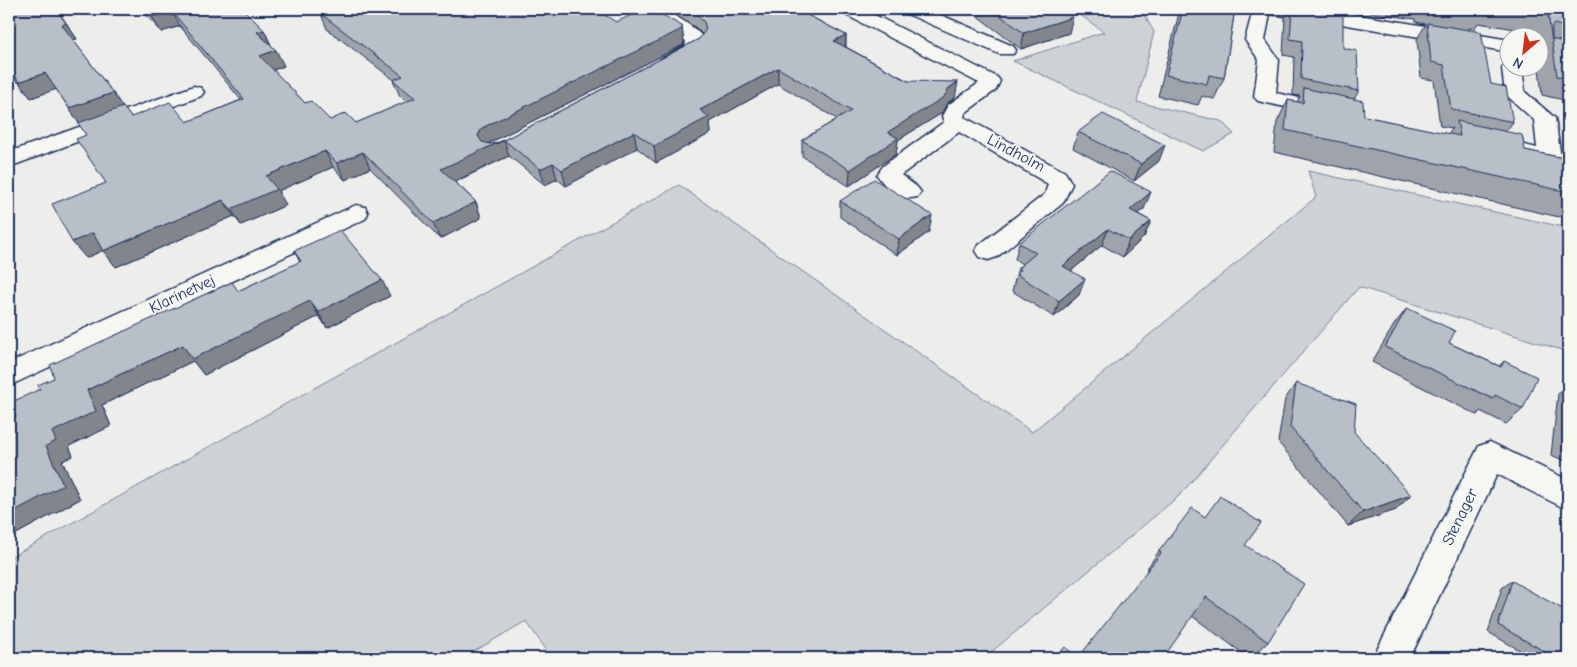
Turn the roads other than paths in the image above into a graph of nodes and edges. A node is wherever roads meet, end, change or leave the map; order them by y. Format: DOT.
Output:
graph roads {
  1 [pos="645,9"];
  2 [pos="849,9"];
  3 [pos="912,9"];
  4 [pos="1259,9"];
  5 [pos="1271,9"];
  6 [pos="944,23"];
  7 [pos="912,41"];
  8 [pos="1500,44"];
  9 [pos="1006,50"];
  10 [pos="650,72"];
  11 [pos="1513,78"];
  12 [pos="194,92"];
  13 [pos="1341,113"];
  14 [pos="958,122"];
  15 [pos="1493,146"];
  16 [pos="9,160"];
  17 [pos="909,192"];
  18 [pos="356,213"];
  19 [pos="988,251"];
  20 [pos="9,375"];
  21 [pos="1568,496"];
  22 [pos="1391,658"];
  1 -- 10 [label="street"];
  2 -- 7 [label="street"];
  3 -- 6 [label="street"];
  4 -- 13 [label="street"];
  5 -- 8 [label="street"];
  6 -- 7 [label="street"];
  6 -- 9 [label="street"];
  7 -- 14 [label="street"];
  11 -- 15 [label="street"];
  12 -- 16 [label="street"];
  14 -- 17 [label="street"];
  14 -- 19 [label="street, Lindholm"];
  18 -- 20 [label="street, Klarinetvej"];
  21 -- 22 [label="street, Stenager"];
}
